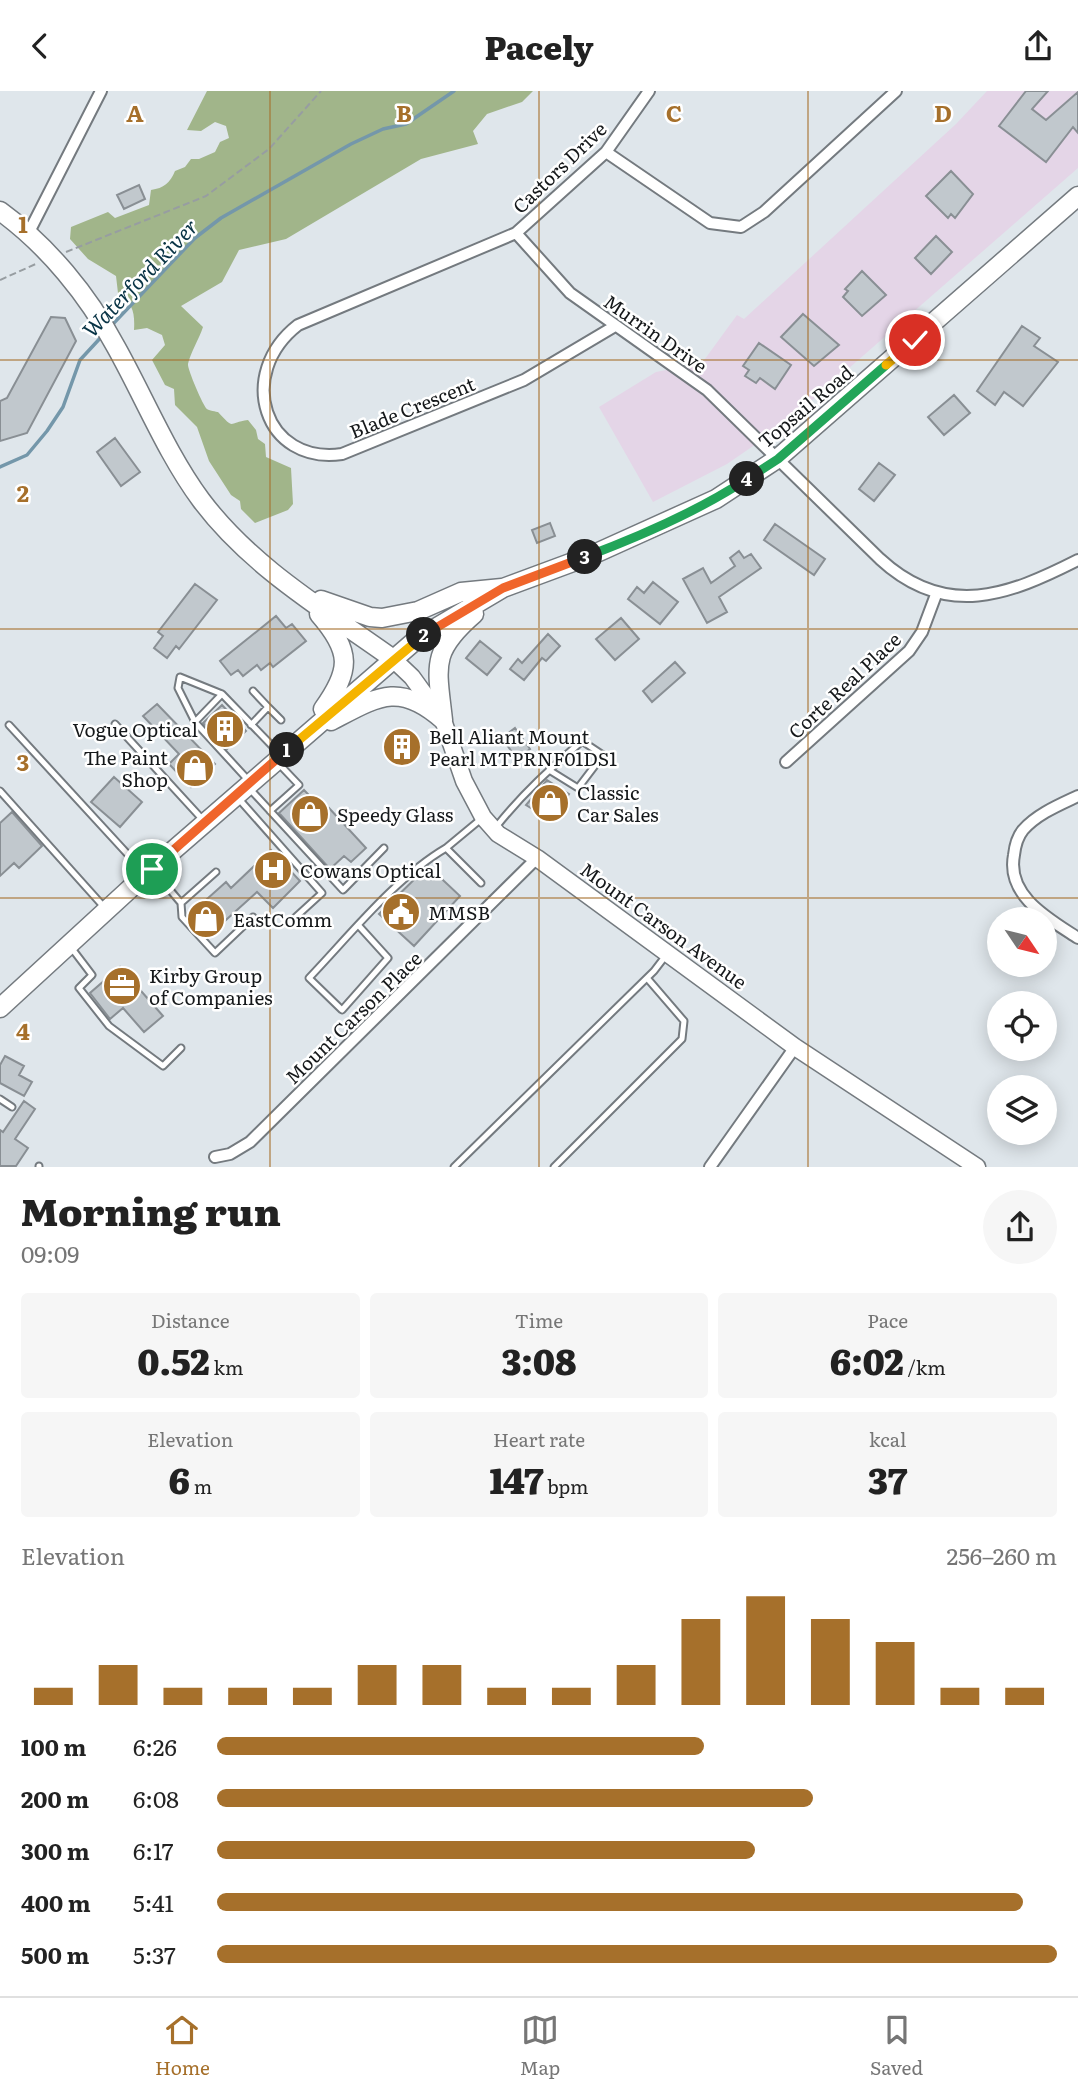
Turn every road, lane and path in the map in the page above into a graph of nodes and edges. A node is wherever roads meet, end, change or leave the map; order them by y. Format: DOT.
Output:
graph roads {
  1 [pos="101,91"];
  2 [pos="321,91"];
  3 [pos="649,91"];
  4 [pos="896,91"];
  5 [pos="606,152"];
  6 [pos="1078,196"];
  7 [pos="0,211"];
  8 [pos="29,232"];
  9 [pos="516,233"];
  10 [pos="53,257"];
  11 [pos="0,281"];
  12 [pos="615,326"];
  13 [pos="778,459"];
  14 [pos="1078,560"];
  15 [pos="503,588"];
  16 [pos="937,592"];
  17 [pos="301,593"];
  18 [pos="393,659"];
  19 [pos="253,691"];
  20 [pos="222,694"];
  21 [pos="268,707"];
  22 [pos="281,720"];
  23 [pos="443,720"];
  24 [pos="195,722"];
  25 [pos="115,724"];
  26 [pos="9,725"];
  27 [pos="251,725"];
  28 [pos="303,736"];
  29 [pos="278,758"];
  30 [pos="786,762"];
  31 [pos="549,769"];
  32 [pos="244,788"];
  33 [pos="0,791"];
  34 [pos="1078,796"];
  35 [pos="270,811"];
  36 [pos="205,823"];
  37 [pos="489,823"];
  38 [pos="384,848"];
  39 [pos="446,848"];
  40 [pos="537,858"];
  41 [pos="149,871"];
  42 [pos="216,872"];
  43 [pos="481,883"];
  44 [pos="181,902"];
  45 [pos="106,909"];
  46 [pos="253,917"];
  47 [pos="288,924"];
  48 [pos="359,926"];
  49 [pos="1078,938"];
  50 [pos="68,943"];
  51 [pos="667,954"];
  52 [pos="647,978"];
  53 [pos="0,1008"];
  54 [pos="794,1047"];
  55 [pos="181,1048"];
  56 [pos="0,1099"];
  57 [pos="12,1107"];
  58 [pos="215,1157"];
  59 [pos="454,1167"];
  60 [pos="554,1167"];
  61 [pos="710,1167"];
  62 [pos="977,1167"];
  1 -- 8 [label="street"];
  2 -- 10 [label="path"];
  3 -- 5 [label="street, Castors Drive"];
  4 -- 5 [label="street"];
  5 -- 9 [label="street, Castors Drive"];
  6 -- 13 [label="main road, Topsail Road"];
  7 -- 8 [label="main road"];
  8 -- 10 [label="main road"];
  9 -- 12 [label="street, Murrin Drive"];
  9 -- 12 [label="street, Blade Crescent"];
  10 -- 11 [label="path"];
  10 -- 17 [label="main road"];
  12 -- 13 [label="street, Murrin Drive"];
  13 -- 15 [label="main road, Topsail Road"];
  13 -- 16 [label="street, Murrin Drive"];
  14 -- 16 [label="street, Murrin Drive"];
  15 -- 17 [label="main road"];
  15 -- 18 [label="main road, Topsail Road"];
  15 -- 23 [label="main road"];
  16 -- 30 [label="street, Corte Real Place"];
  17 -- 18 [label="main road"];
  17 -- 28 [label="main road"];
  18 -- 23 [label="main road, Mount Carson Avenue"];
  18 -- 28 [label="main road, Topsail Road"];
  19 -- 21 [label="lane"];
  20 -- 24 [label="lane"];
  20 -- 24 [label="lane"];
  20 -- 27 [label="lane"];
  21 -- 22 [label="lane"];
  21 -- 27 [label="lane"];
  23 -- 28 [label="main road"];
  23 -- 37 [label="main road, Mount Carson Avenue"];
  24 -- 32 [label="lane"];
  25 -- 36 [label="lane"];
  26 -- 41 [label="lane"];
  27 -- 29 [label="lane"];
  28 -- 29 [label="main road, Topsail Road"];
  29 -- 32 [label="main road, Topsail Road"];
  29 -- 35 [label="lane"];
  31 -- 31 [label="lane"];
  31 -- 37 [label="lane"];
  32 -- 35 [label="lane"];
  32 -- 36 [label="main road, Topsail Road"];
  32 -- 47 [label="lane"];
  33 -- 45 [label="lane"];
  34 -- 49 [label="street"];
  35 -- 38 [label="lane"];
  36 -- 41 [label="main road, Topsail Road"];
  37 -- 39 [label="lane"];
  37 -- 40 [label="main road, Mount Carson Avenue"];
  39 -- 43 [label="lane"];
  39 -- 48 [label="lane"];
  40 -- 51 [label="main road, Mount Carson Avenue"];
  40 -- 58 [label="street, Mount Carson Place"];
  41 -- 44 [label="lane"];
  41 -- 45 [label="main road, Topsail Road"];
  42 -- 44 [label="lane"];
  44 -- 46 [label="lane"];
  45 -- 50 [label="main road, Topsail Road"];
  48 -- 48 [label="lane"];
  50 -- 53 [label="main road, Topsail Road"];
  50 -- 55 [label="lane"];
  51 -- 52 [label="lane"];
  51 -- 54 [label="main road, Mount Carson Avenue"];
  52 -- 59 [label="lane"];
  52 -- 60 [label="lane"];
  54 -- 61 [label="street"];
  54 -- 62 [label="main road, Mount Carson Avenue"];
  56 -- 57 [label="lane"];
}
